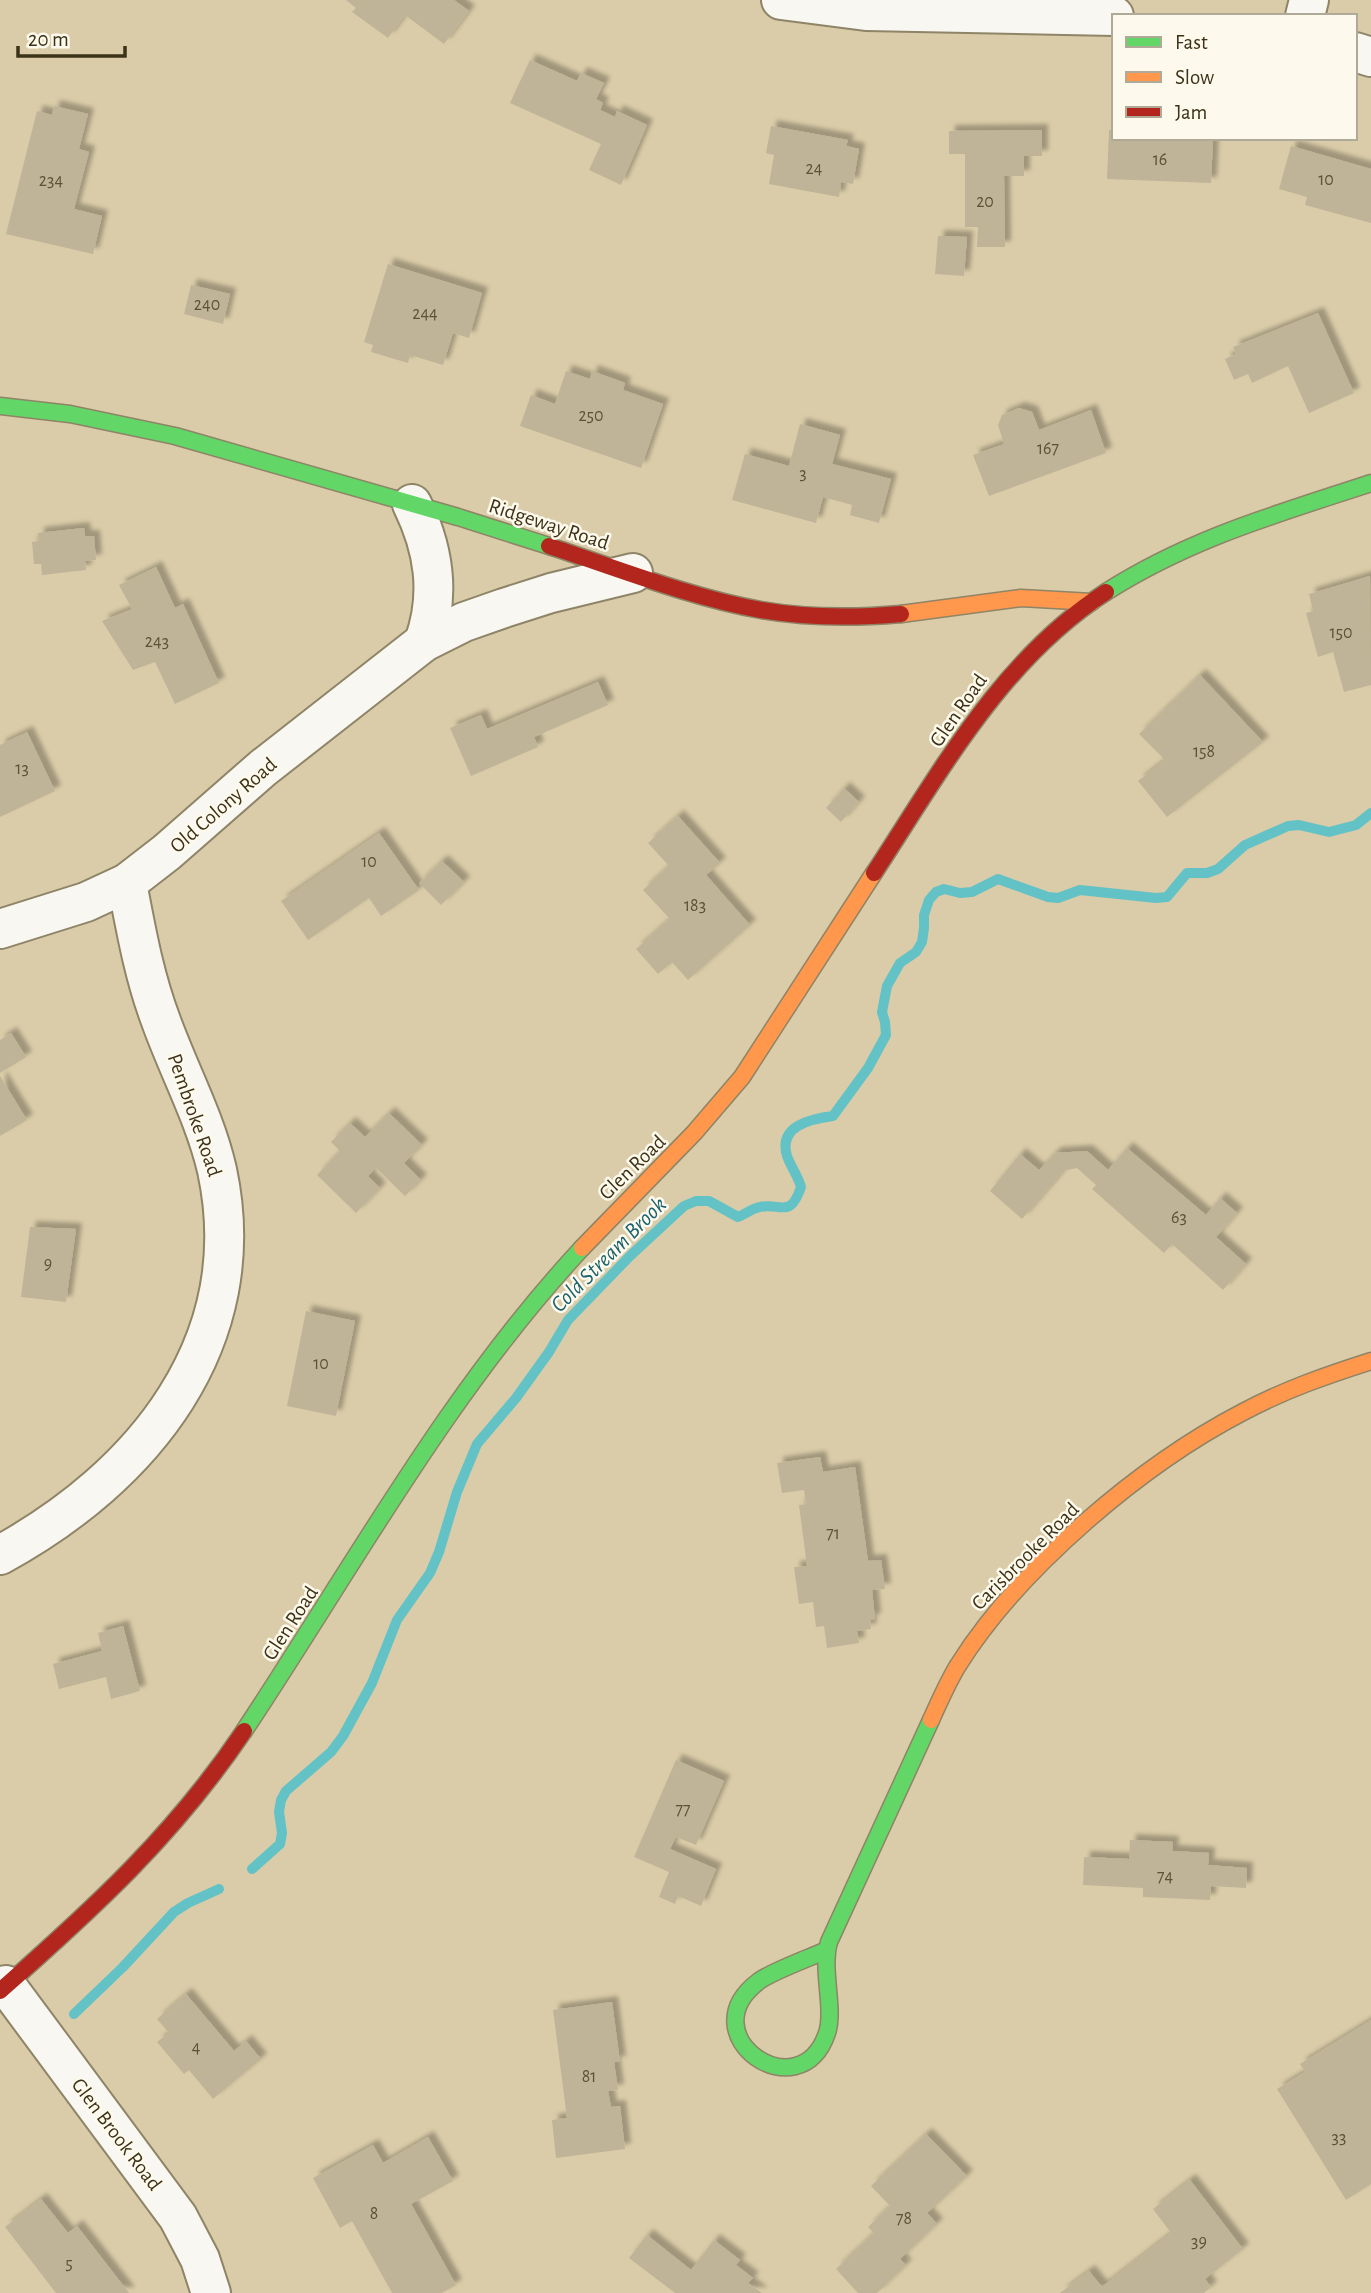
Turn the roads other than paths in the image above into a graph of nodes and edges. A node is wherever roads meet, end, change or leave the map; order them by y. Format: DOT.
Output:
graph roads {
  1 [pos="781,0"];
  2 [pos="919,7"];
  3 [pos="1112,16"];
  4 [pos="0,407"];
  5 [pos="1371,483"];
  6 [pos="412,504"];
  7 [pos="633,573"];
  8 [pos="1093,602"];
  9 [pos="424,642"];
  10 [pos="127,883"];
  11 [pos="0,929"];
  12 [pos="1371,1361"];
  13 [pos="0,1555"];
  14 [pos="827,1950"];
  15 [pos="3,1988"];
  16 [pos="211,2293"];
  1 -- 2 [label="street"];
  2 -- 3 [label="street"];
  4 -- 6 [label="street, Ridgeway Road"];
  5 -- 8 [label="street, Glen Road"];
  6 -- 7 [label="street, Ridgeway Road"];
  6 -- 9 [label="street"];
  7 -- 8 [label="street, Ridgeway Road"];
  7 -- 9 [label="street, Old Colony Road"];
  8 -- 15 [label="street, Glen Road"];
  9 -- 10 [label="street, Old Colony Road"];
  10 -- 11 [label="street, Old Colony Road"];
  10 -- 13 [label="street, Pembroke Road"];
  12 -- 14 [label="street, Carisbrooke Road"];
  14 -- 14 [label="street, Carisbrooke Road"];
  15 -- 16 [label="street, Glen Brook Road"];
}
